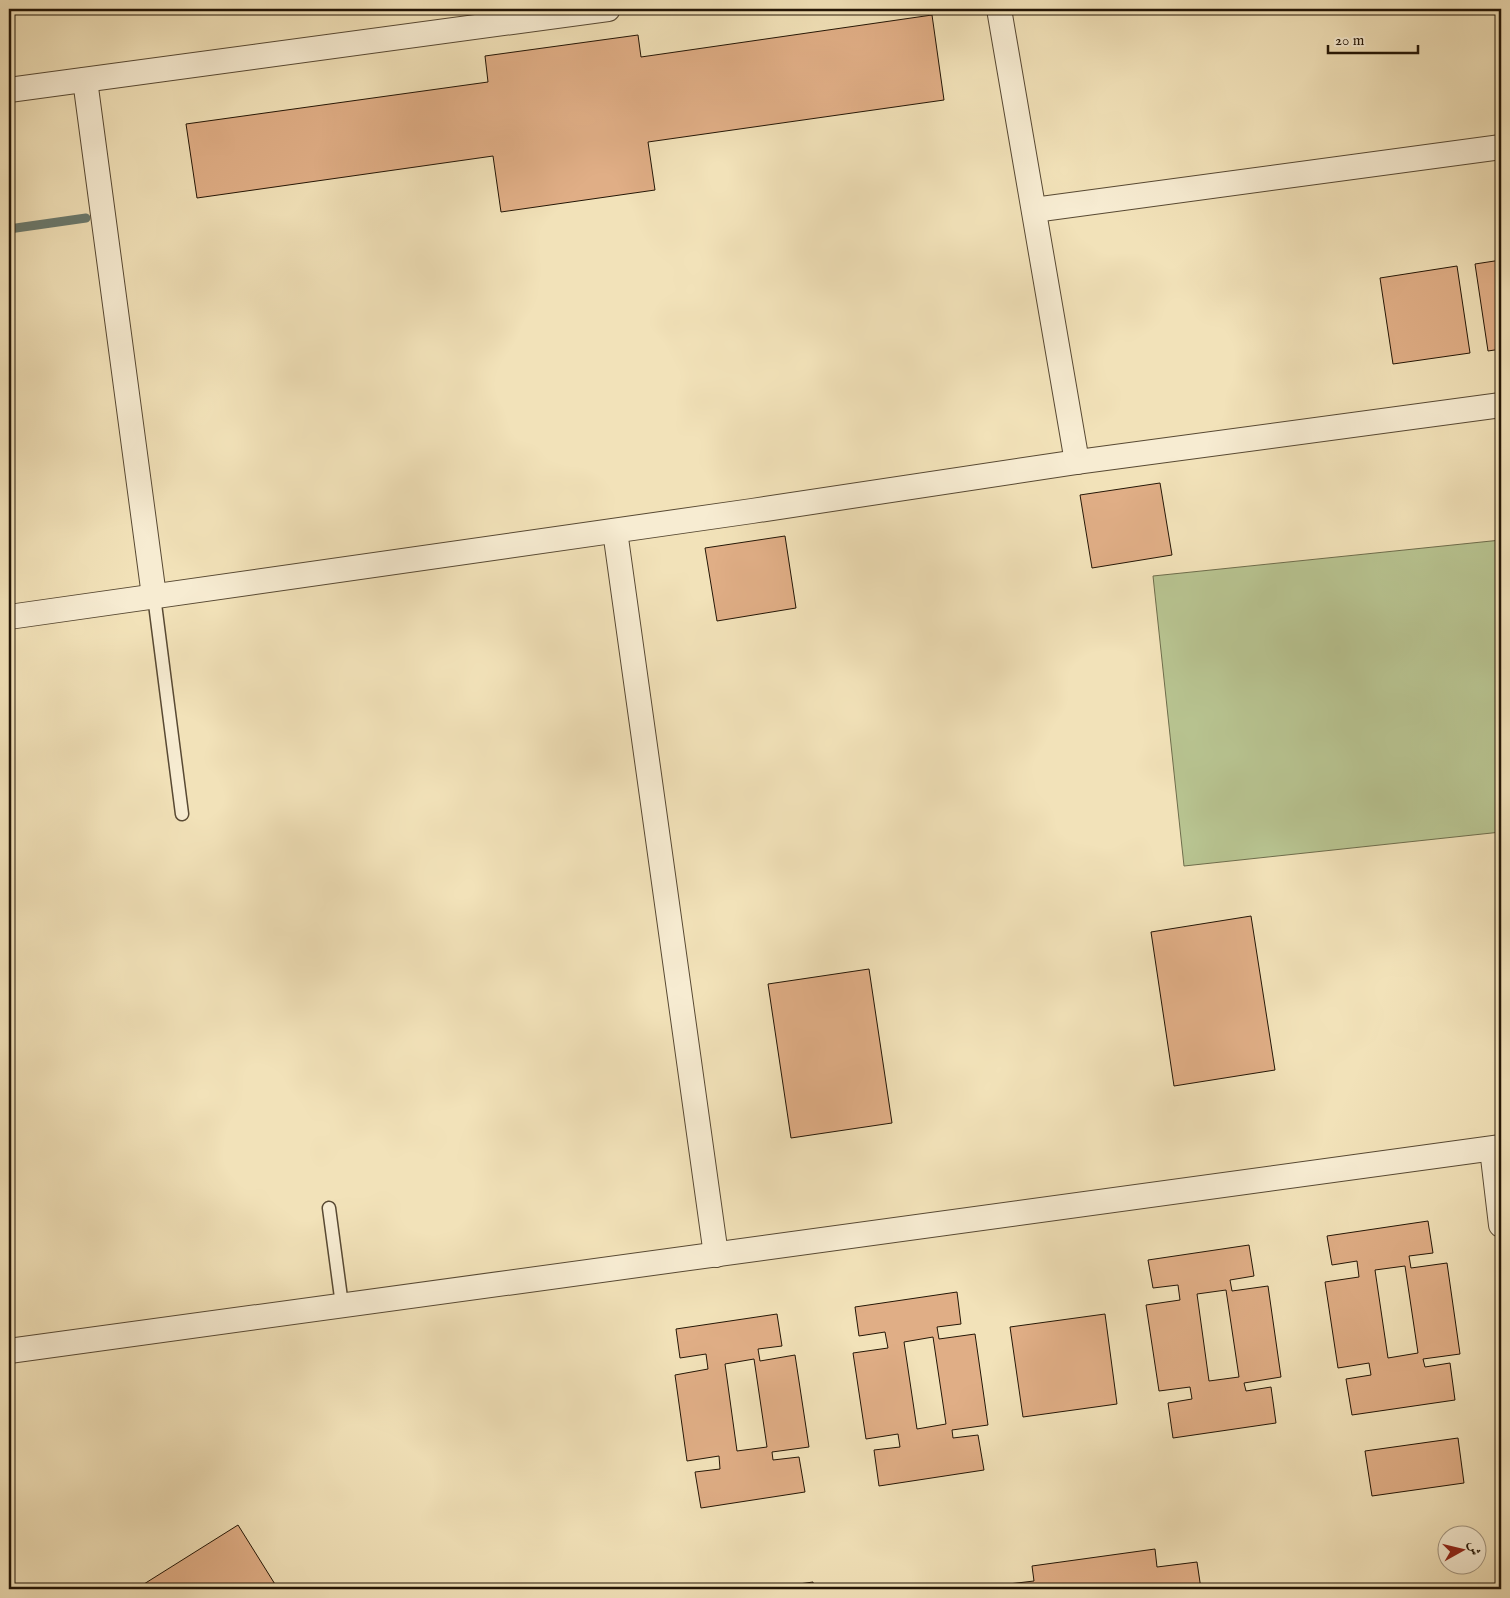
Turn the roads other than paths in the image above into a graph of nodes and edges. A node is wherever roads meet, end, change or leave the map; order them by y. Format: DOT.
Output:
graph roads {
  1 [pos="608,9"];
  2 [pos="999,9"];
  3 [pos="85,80"];
  4 [pos="9,90"];
  5 [pos="1501,148"];
  6 [pos="1034,210"];
  7 [pos="1501,406"];
  8 [pos="1077,462"];
  9 [pos="615,531"];
  10 [pos="154,596"];
  11 [pos="9,617"];
  12 [pos="182,814"];
  13 [pos="1497,1148"];
  14 [pos="329,1208"];
  15 [pos="1501,1225"];
  16 [pos="716,1255"];
  17 [pos="342,1306"];
  18 [pos="9,1351"];
  1 -- 3 [label="street"];
  2 -- 6 [label="street"];
  3 -- 4 [label="street"];
  3 -- 10 [label="street"];
  5 -- 6 [label="street"];
  6 -- 8 [label="street"];
  7 -- 8 [label="street"];
  8 -- 9 [label="street"];
  9 -- 10 [label="street"];
  9 -- 16 [label="street"];
  10 -- 11 [label="street"];
  10 -- 12 [label="lane"];
  13 -- 15 [label="street"];
  13 -- 16 [label="street"];
  14 -- 17 [label="lane"];
  16 -- 17 [label="street"];
  17 -- 18 [label="street"];
}
